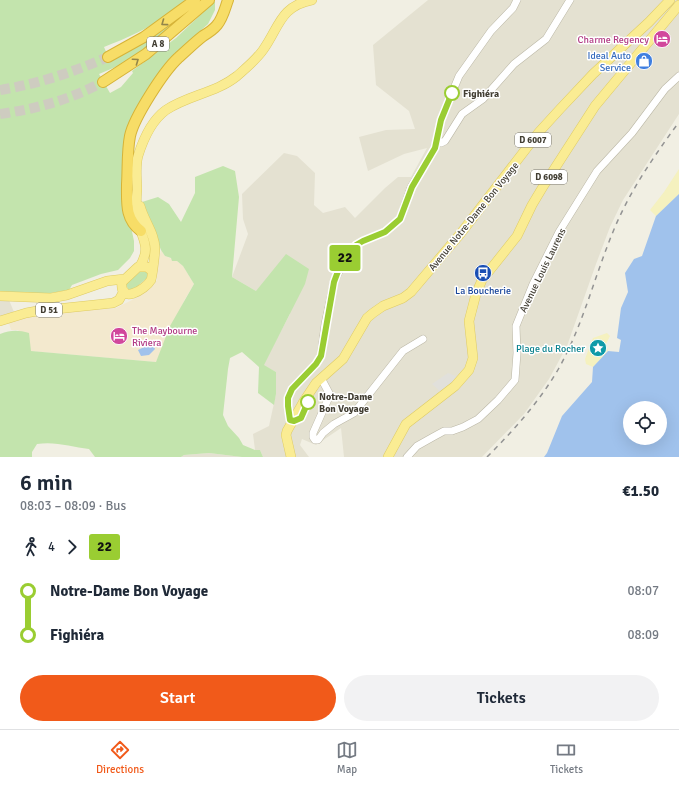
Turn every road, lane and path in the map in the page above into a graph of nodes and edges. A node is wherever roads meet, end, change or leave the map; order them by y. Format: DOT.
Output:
graph roads {
  1 [pos="195,0"];
  2 [pos="209,0"];
  3 [pos="221,0"];
  4 [pos="228,0"];
  5 [pos="312,0"];
  6 [pos="517,0"];
  7 [pos="570,0"];
  8 [pos="670,0"];
  9 [pos="679,5"];
  10 [pos="203,36"];
  11 [pos="108,57"];
  12 [pos="679,76"];
  13 [pos="103,82"];
  14 [pos="437,143"];
  15 [pos="137,191"];
  16 [pos="140,226"];
  17 [pos="152,238"];
  18 [pos="140,266"];
  19 [pos="152,271"];
  20 [pos="125,288"];
  21 [pos="0,296"];
  22 [pos="0,321"];
  23 [pos="423,339"];
  24 [pos="321,378"];
  25 [pos="295,419"];
  26 [pos="291,457"];
  27 [pos="388,457"];
  28 [pos="407,457"];
  1 -- 11 [label="highway, A 8, one-way"];
  13 -- 2 [label="highway, A 8, one-way"];
  3 -- 10 [label="highway"];
  4 -- 10 [label="highway"];
  5 -- 15 [label="main road"];
  6 -- 14 [label="street"];
  7 -- 14 [label="street"];
  8 -- 24 [label="main road, Avenue Notre-Dame Bon Voyage / D 6007"];
  9 -- 27 [label="main road, D 6098"];
  10 -- 16 [label="highway"];
  12 -- 28 [label="street, Avenue Louis Laurens"];
  14 -- 25 [label="street"];
  15 -- 16 [label="main road"];
  15 -- 17 [label="main road"];
  16 -- 17 [label="main road"];
  16 -- 18 [label="main road"];
  17 -- 19 [label="main road"];
  18 -- 19 [label="main road"];
  18 -- 20 [label="main road"];
  19 -- 20 [label="main road"];
  20 -- 21 [label="main road"];
  20 -- 22 [label="main road, D 51"];
  23 -- 24 [label="street"];
  24 -- 25 [label="main road, Avenue Notre-Dame Bon Voyage / D 6007"];
  25 -- 26 [label="main road, Avenue Notre-Dame Bon Voyage / D 6007"];
}
